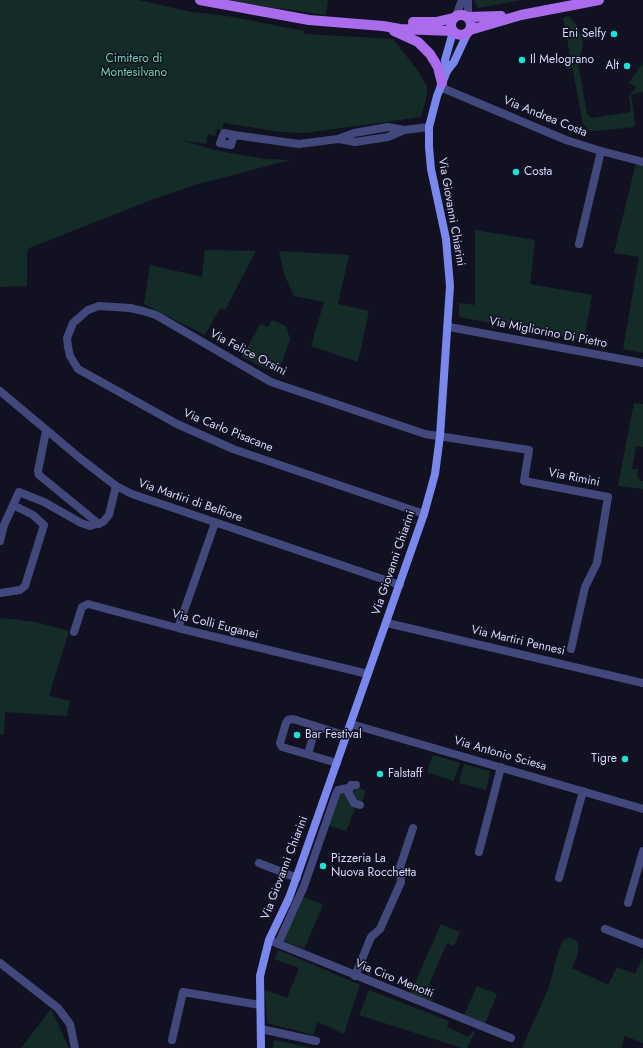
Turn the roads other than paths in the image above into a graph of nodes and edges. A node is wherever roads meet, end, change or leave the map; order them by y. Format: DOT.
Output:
graph roads {
  1 [pos="200,0"];
  2 [pos="462,0"];
  3 [pos="468,0"];
  4 [pos="599,0"];
  5 [pos="521,15"];
  6 [pos="454,17"];
  7 [pos="468,17"];
  8 [pos="383,26"];
  9 [pos="453,31"];
  10 [pos="469,31"];
  11 [pos="446,71"];
  12 [pos="441,85"];
  13 [pos="429,127"];
  14 [pos="234,135"];
  15 [pos="601,151"];
  16 [pos="643,162"];
  17 [pos="579,244"];
  18 [pos="73,322"];
  19 [pos="449,327"];
  20 [pos="643,363"];
  21 [pos="0,391"];
  22 [pos="46,431"];
  23 [pos="440,436"];
  24 [pos="116,486"];
  25 [pos="13,505"];
  26 [pos="424,514"];
  27 [pos="216,523"];
  28 [pos="2,524"];
  29 [pos="99,524"];
  30 [pos="0,541"];
  31 [pos="400,585"];
  32 [pos="0,593"];
  33 [pos="387,622"];
  34 [pos="178,628"];
  35 [pos="74,632"];
  36 [pos="571,649"];
  37 [pos="368,674"];
  38 [pos="643,684"];
  39 [pos="351,724"];
  40 [pos="316,726"];
  41 [pos="346,736"];
  42 [pos="308,754"];
  43 [pos="337,763"];
  44 [pos="501,767"];
  45 [pos="356,785"];
  46 [pos="348,788"];
  47 [pos="583,791"];
  48 [pos="360,805"];
  49 [pos="643,809"];
  50 [pos="413,828"];
  51 [pos="643,851"];
  52 [pos="479,852"];
  53 [pos="259,863"];
  54 [pos="296,878"];
  55 [pos="559,878"];
  56 [pos="628,904"];
  57 [pos="605,929"];
  58 [pos="269,940"];
  59 [pos="278,944"];
  60 [pos="643,944"];
  61 [pos="0,963"];
  62 [pos="355,976"];
  63 [pos="260,1005"];
  64 [pos="261,1029"];
  65 [pos="511,1038"];
  66 [pos="172,1040"];
  67 [pos="316,1041"];
  68 [pos="75,1048"];
  69 [pos="261,1048"];
  1 -- 8 [label="main road"];
  2 -- 6 [label="street"];
  3 -- 7 [label="street"];
  4 -- 5 [label="main road"];
  5 -- 7 [label="main road"];
  5 -- 10 [label="main road"];
  6 -- 7 [label="main road"];
  6 -- 8 [label="main road"];
  6 -- 9 [label="main road"];
  7 -- 10 [label="main road"];
  8 -- 9 [label="main road"];
  8 -- 12 [label="main road"];
  9 -- 10 [label="main road"];
  9 -- 11 [label="main road, Via Giovanni Chiarini"];
  10 -- 11 [label="main road, Via Giovanni Chiarini"];
  11 -- 12 [label="main road, Via Giovanni Chiarini"];
  12 -- 13 [label="main road, Via Giovanni Chiarini"];
  12 -- 15 [label="street, Via Andrea Costa"];
  13 -- 14 [label="street"];
  13 -- 19 [label="main road, Via Giovanni Chiarini"];
  15 -- 16 [label="street, Via Andrea Costa"];
  15 -- 17 [label="street"];
  18 -- 23 [label="street, Via Felice Orsini"];
  18 -- 26 [label="street, Via Carlo Pisacane"];
  19 -- 20 [label="street, Via Migliorino Di Pietro"];
  19 -- 23 [label="main road, Via Giovanni Chiarini"];
  21 -- 22 [label="street, Via Martiri di Belfiore"];
  22 -- 24 [label="street, Via Martiri di Belfiore"];
  22 -- 29 [label="street"];
  23 -- 26 [label="main road, Via Giovanni Chiarini"];
  23 -- 36 [label="street, Via Rimini"];
  24 -- 27 [label="street, Via Martiri di Belfiore"];
  24 -- 29 [label="street"];
  25 -- 28 [label="street"];
  25 -- 29 [label="street"];
  25 -- 32 [label="street"];
  26 -- 31 [label="main road, Via Giovanni Chiarini"];
  27 -- 31 [label="street, Via Martiri di Belfiore"];
  27 -- 34 [label="street"];
  28 -- 30 [label="street"];
  31 -- 33 [label="main road, Via Giovanni Chiarini"];
  33 -- 37 [label="main road, Via Giovanni Chiarini"];
  33 -- 38 [label="street, Via Martiri Pennesi"];
  34 -- 35 [label="street, Via Colli Euganei"];
  34 -- 37 [label="street, Via Colli Euganei"];
  37 -- 39 [label="main road, Via Giovanni Chiarini"];
  39 -- 41 [label="main road, Via Giovanni Chiarini"];
  39 -- 44 [label="street, Via Antonio Sciesa"];
  40 -- 41 [label="street"];
  40 -- 42 [label="street"];
  40 -- 42 [label="street"];
  41 -- 43 [label="main road, Via Giovanni Chiarini"];
  42 -- 43 [label="street"];
  43 -- 54 [label="main road, Via Giovanni Chiarini"];
  44 -- 47 [label="street, Via Antonio Sciesa"];
  44 -- 52 [label="street"];
  45 -- 46 [label="street"];
  46 -- 48 [label="street"];
  46 -- 59 [label="street"];
  47 -- 49 [label="street, Via Antonio Sciesa"];
  47 -- 55 [label="street"];
  50 -- 62 [label="street"];
  51 -- 56 [label="street"];
  53 -- 54 [label="street"];
  54 -- 58 [label="main road, Via Giovanni Chiarini"];
  57 -- 60 [label="street"];
  58 -- 59 [label="street, Via Ciro Menotti"];
  58 -- 63 [label="main road, Via Giovanni Chiarini"];
  59 -- 62 [label="street, Via Ciro Menotti"];
  61 -- 68 [label="street"];
  62 -- 65 [label="street, Via Ciro Menotti"];
  63 -- 64 [label="main road, Via Giovanni Chiarini"];
  63 -- 66 [label="street"];
  64 -- 67 [label="street"];
  64 -- 69 [label="main road, Via Giovanni Chiarini"];
}
